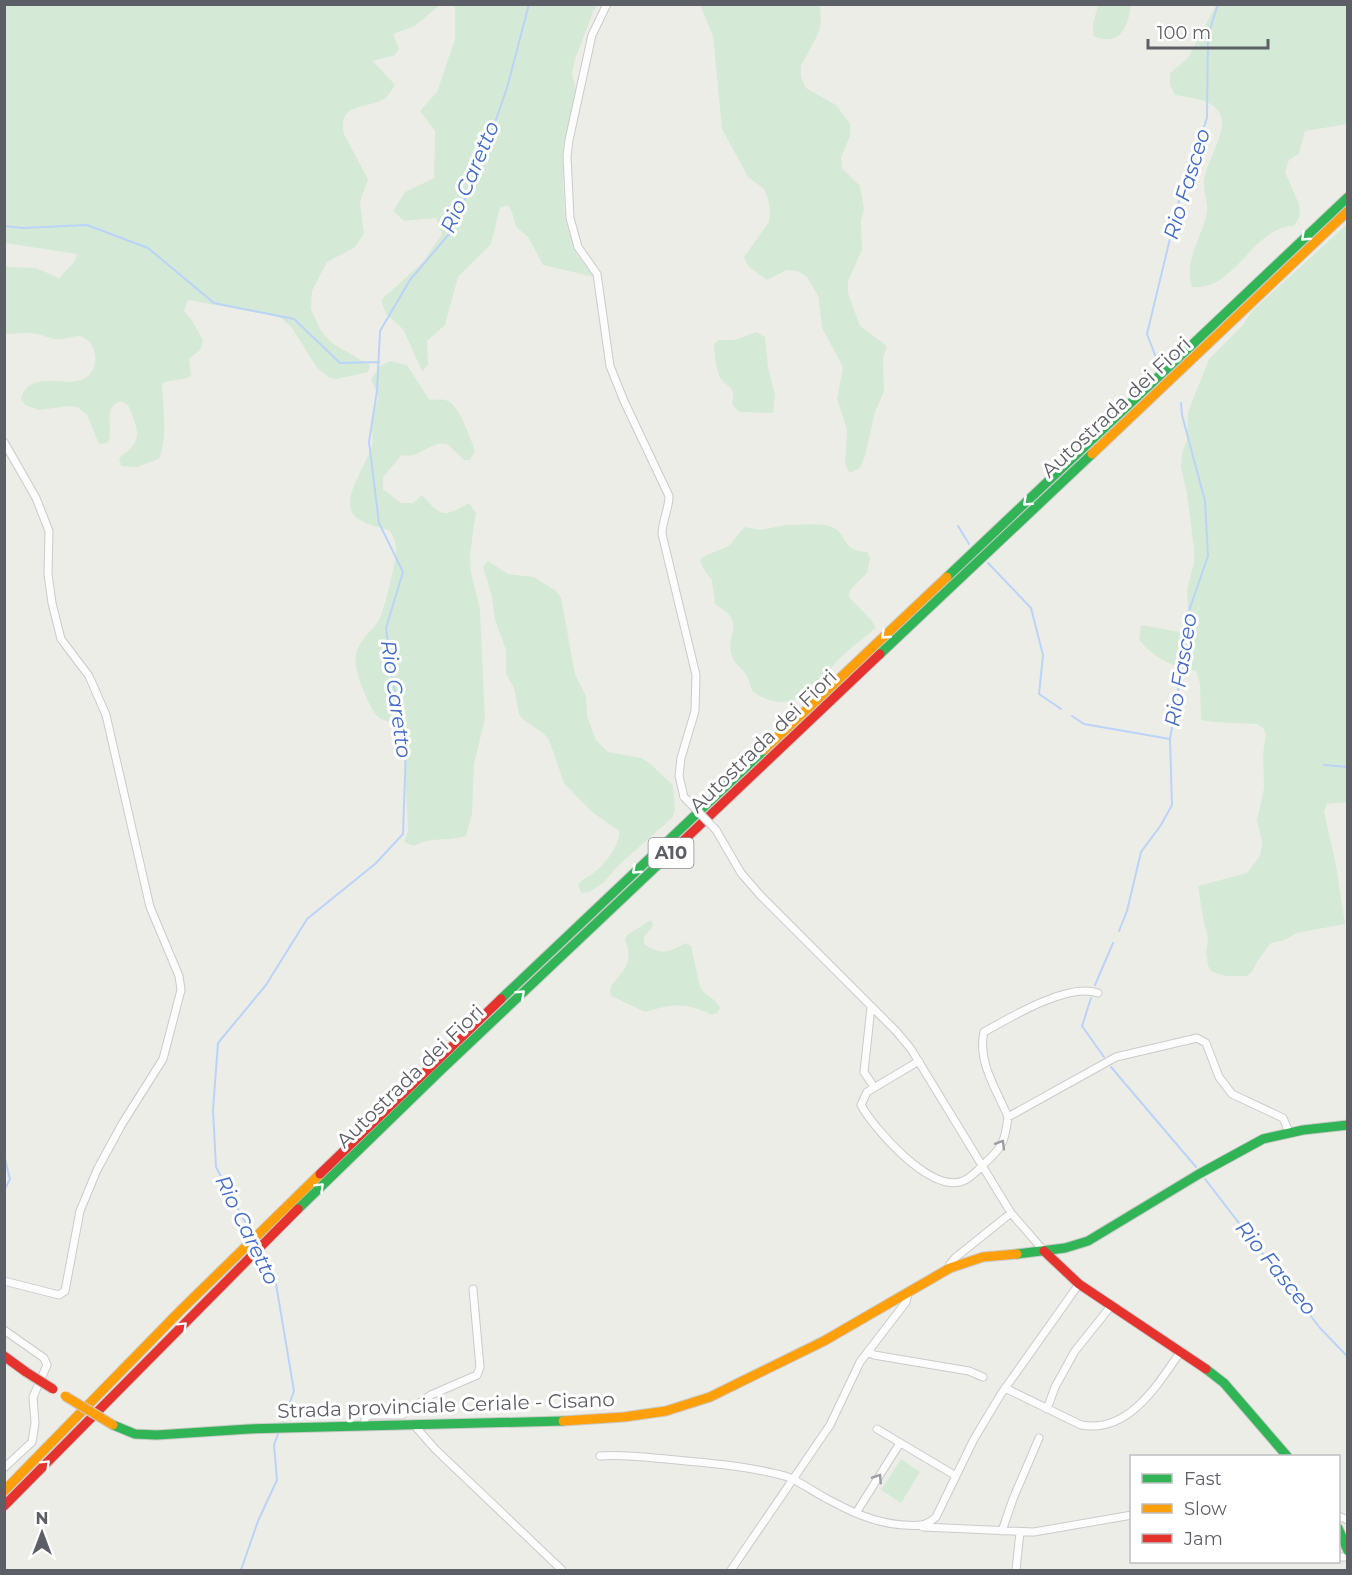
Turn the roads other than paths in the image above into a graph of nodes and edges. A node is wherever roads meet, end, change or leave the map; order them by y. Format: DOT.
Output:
graph roads {
  1 [pos="607,4"];
  2 [pos="1347,197"];
  3 [pos="1347,211"];
  4 [pos="4,442"];
  5 [pos="1098,993"];
  6 [pos="871,1007"];
  7 [pos="919,1061"];
  8 [pos="874,1087"];
  9 [pos="1008,1117"];
  10 [pos="1347,1125"];
  11 [pos="1289,1132"];
  12 [pos="982,1166"];
  13 [pos="1011,1213"];
  14 [pos="1044,1251"];
  15 [pos="950,1268"];
  16 [pos="4,1281"];
  17 [pos="1079,1284"];
  18 [pos="473,1289"];
  19 [pos="908,1293"];
  20 [pos="1110,1306"];
  21 [pos="4,1330"];
  22 [pos="868,1351"];
  23 [pos="1181,1351"];
  24 [pos="4,1356"];
  25 [pos="983,1377"];
  26 [pos="1005,1388"];
  27 [pos="1047,1409"];
  28 [pos="414,1425"];
  29 [pos="363,1426"];
  30 [pos="877,1429"];
  31 [pos="1039,1438"];
  32 [pos="900,1443"];
  33 [pos="1286,1455"];
  34 [pos="600,1456"];
  35 [pos="4,1468"];
  36 [pos="956,1476"];
  37 [pos="792,1479"];
  38 [pos="4,1491"];
  39 [pos="4,1506"];
  40 [pos="856,1513"];
  41 [pos="1130,1515"];
  42 [pos="921,1527"];
  43 [pos="1002,1531"];
  44 [pos="1020,1532"];
  45 [pos="1340,1533"];
  46 [pos="1347,1551"];
  47 [pos="562,1570"];
  48 [pos="731,1570"];
  49 [pos="1016,1570"];
  1 -- 6 [label="street, bridge"];
  2 -- 38 [label="main road, Autostrada dei Fiori / A10, one-way"];
  39 -- 3 [label="main road, Autostrada dei Fiori / A10, one-way"];
  4 -- 16 [label="street"];
  5 -- 9 [label="street"];
  6 -- 7 [label="street"];
  6 -- 8 [label="street"];
  7 -- 8 [label="street"];
  7 -- 12 [label="street"];
  8 -- 12 [label="street"];
  9 -- 11 [label="street"];
  12 -- 9 [label="street, one-way"];
  10 -- 11 [label="main road, Strada provinciale Ceriale - Cisano"];
  11 -- 14 [label="main road, Strada provinciale Ceriale - Cisano"];
  12 -- 13 [label="street"];
  13 -- 14 [label="street"];
  13 -- 15 [label="street"];
  14 -- 15 [label="main road, Strada provinciale Ceriale - Cisano"];
  14 -- 17 [label="main road"];
  15 -- 19 [label="main road, Strada provinciale Ceriale - Cisano"];
  17 -- 20 [label="main road"];
  17 -- 26 [label="street"];
  18 -- 29 [label="street"];
  19 -- 22 [label="street"];
  19 -- 28 [label="main road, Strada provinciale Ceriale - Cisano"];
  20 -- 23 [label="main road"];
  20 -- 27 [label="street"];
  21 -- 35 [label="street"];
  22 -- 25 [label="street"];
  22 -- 37 [label="street"];
  23 -- 27 [label="street"];
  23 -- 33 [label="main road"];
  24 -- 29 [label="main road, Strada provinciale Ceriale - Cisano, bridge"];
  26 -- 27 [label="street"];
  26 -- 36 [label="street"];
  28 -- 29 [label="main road, Strada provinciale Ceriale - Cisano"];
  28 -- 47 [label="street"];
  30 -- 32 [label="street"];
  31 -- 43 [label="street"];
  32 -- 36 [label="street"];
  40 -- 32 [label="street, one-way"];
  34 -- 37 [label="street"];
  36 -- 42 [label="street"];
  37 -- 40 [label="street"];
  37 -- 48 [label="street"];
  40 -- 42 [label="street"];
  41 -- 44 [label="street"];
  42 -- 43 [label="street"];
  43 -- 44 [label="street"];
  44 -- 49 [label="street"];
  45 -- 46 [label="main road"];
}
